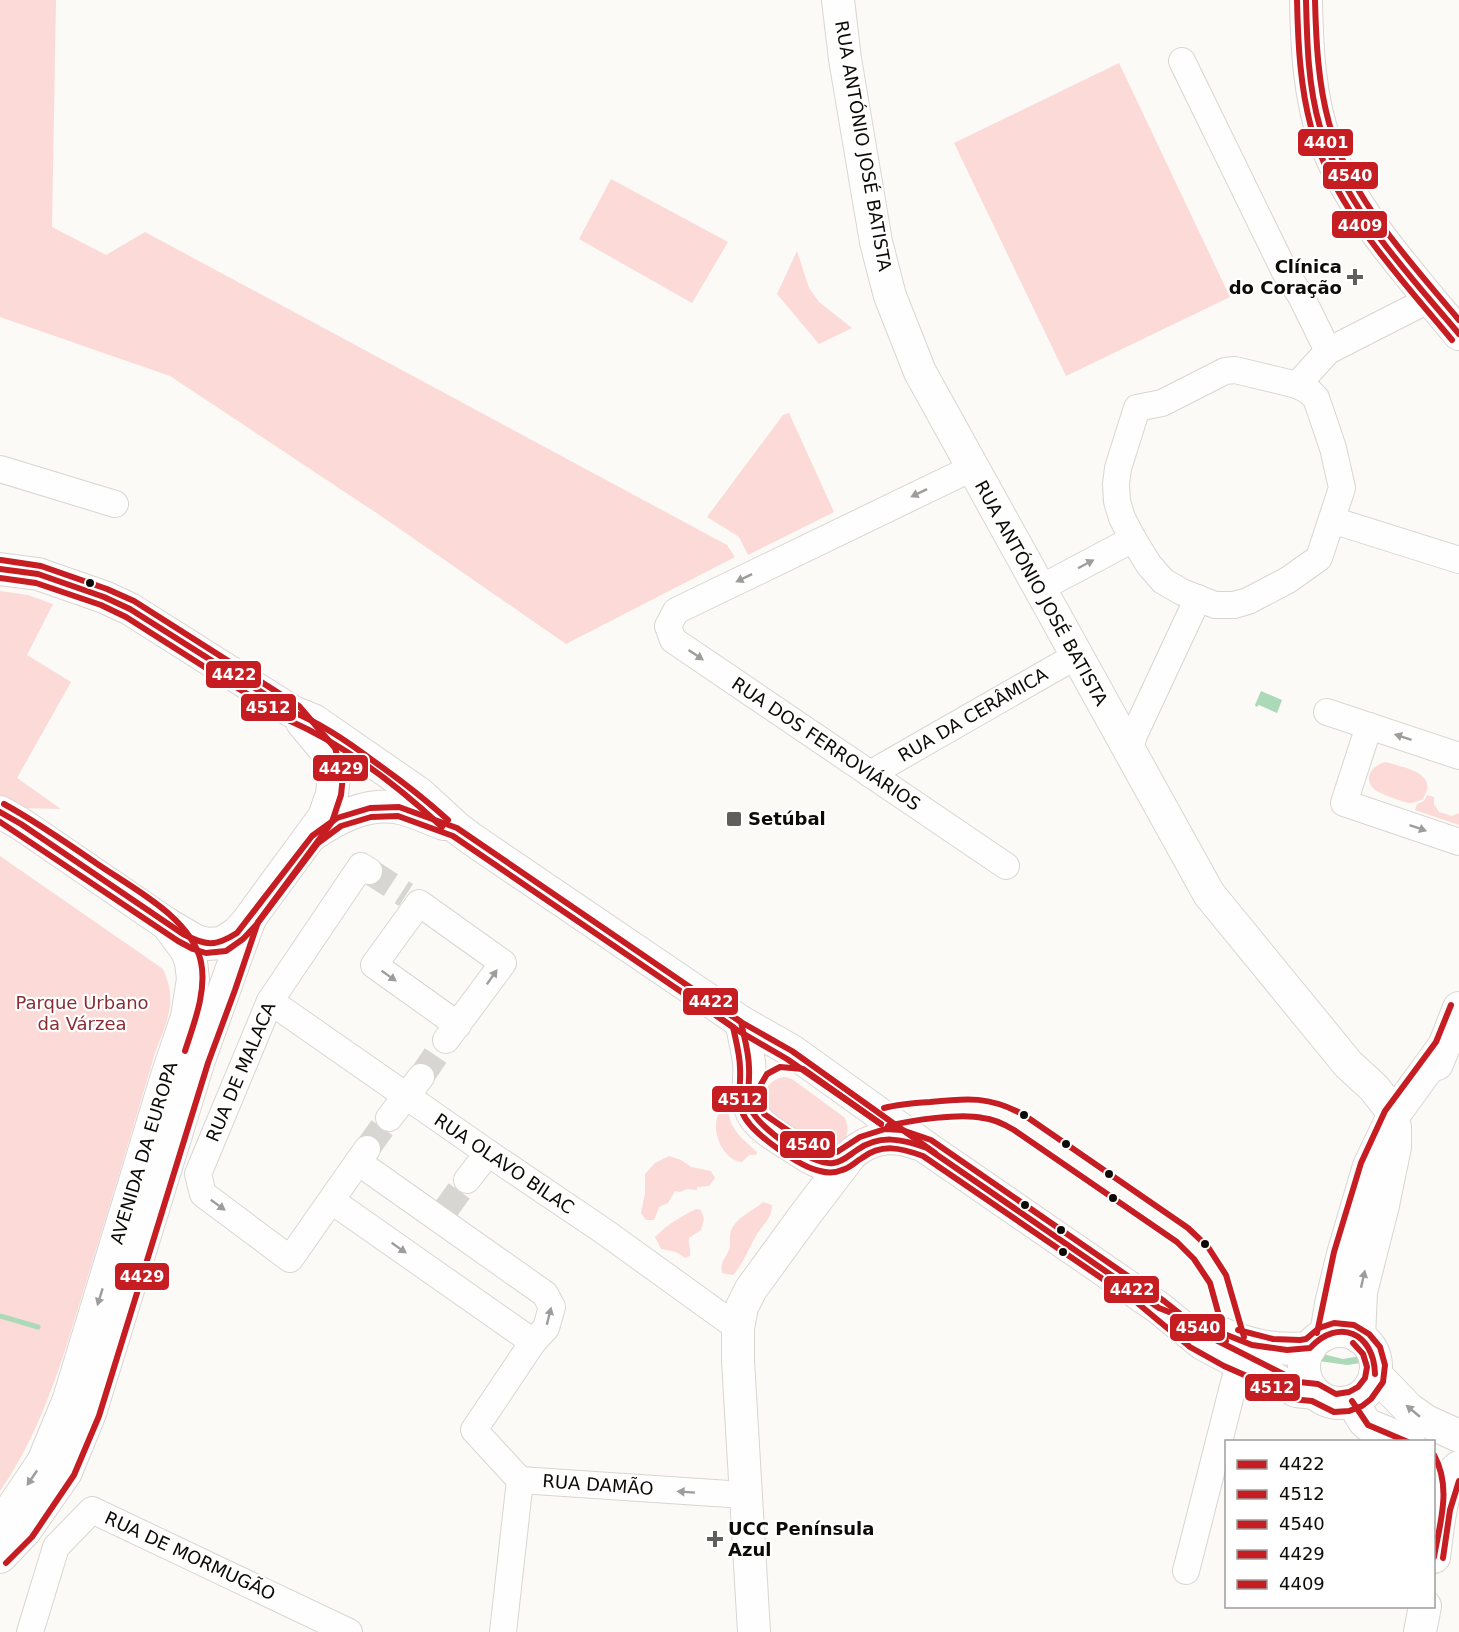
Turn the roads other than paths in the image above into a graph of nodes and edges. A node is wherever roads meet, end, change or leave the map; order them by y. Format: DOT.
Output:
graph roads {
  1 [pos="838,0"];
  2 [pos="1306,0"];
  3 [pos="1182,61"];
  4 [pos="1443,309"];
  5 [pos="1459,334"];
  6 [pos="1328,351"];
  7 [pos="1297,385"];
  8 [pos="972,468"];
  9 [pos="0,469"];
  10 [pos="115,504"];
  11 [pos="1332,520"];
  12 [pos="1133,539"];
  13 [pos="1459,560"];
  14 [pos="0,569"];
  15 [pos="1039,589"];
  16 [pos="1197,598"];
  17 [pos="1076,656"];
  18 [pos="293,712"];
  19 [pos="1327,712"];
  20 [pos="1369,726"];
  21 [pos="1129,752"];
  22 [pos="1459,756"];
  23 [pos="870,774"];
  24 [pos="0,812"];
  25 [pos="457,828"];
  26 [pos="312,836"];
  27 [pos="1459,842"];
  28 [pos="1006,866"];
  29 [pos="365,868"];
  30 [pos="412,899"];
  31 [pos="250,918"];
  32 [pos="167,924"];
  33 [pos="270,1001"];
  34 [pos="1459,1008"];
  35 [pos="741,1022"];
  36 [pos="1437,1055"];
  37 [pos="807,1061"];
  38 [pos="1348,1064"];
  39 [pos="413,1086"];
  40 [pos="749,1091"];
  41 [pos="852,1093"];
  42 [pos="1393,1116"];
  43 [pos="389,1118"];
  44 [pos="793,1147"];
  45 [pos="927,1148"];
  46 [pos="488,1153"];
  47 [pos="853,1153"];
  48 [pos="1369,1166"];
  49 [pos="467,1180"];
  50 [pos="332,1201"];
  51 [pos="1383,1205"];
  52 [pos="804,1215"];
  53 [pos="1159,1308"];
  54 [pos="738,1328"];
  55 [pos="1359,1337"];
  56 [pos="1318,1341"];
  57 [pos="533,1342"];
  58 [pos="1239,1363"];
  59 [pos="1375,1374"];
  60 [pos="1315,1393"];
  61 [pos="1352,1401"];
  62 [pos="1459,1436"];
  63 [pos="1404,1440"];
  64 [pos="1435,1456"];
  65 [pos="520,1480"];
  66 [pos="1452,1480"];
  67 [pos="744,1496"];
  68 [pos="0,1519"];
  69 [pos="1435,1553"];
  70 [pos="0,1557"];
  71 [pos="1186,1571"];
  72 [pos="1425,1608"];
  73 [pos="30,1632"];
  74 [pos="349,1632"];
  75 [pos="502,1632"];
  76 [pos="754,1632"];
  77 [pos="1420,1632"];
  1 -- 8 [label="main road, RUA ANTÓNIO JOSÉ BATISTA"];
  2 -- 4 [label="main road"];
  3 -- 6 [label="street"];
  4 -- 5 [label="main road"];
  4 -- 6 [label="street"];
  6 -- 7 [label="street"];
  7 -- 11 [label="street"];
  7 -- 12 [label="street"];
  8 -- 15 [label="main road, RUA ANTÓNIO JOSÉ BATISTA"];
  8 -- 23 [label="street, RUA DOS FERROVIÁRIOS, one-way"];
  9 -- 10 [label="street"];
  11 -- 13 [label="street"];
  11 -- 16 [label="street"];
  15 -- 12 [label="street, one-way"];
  12 -- 16 [label="street"];
  14 -- 18 [label="main road"];
  15 -- 17 [label="main road, RUA ANTÓNIO JOSÉ BATISTA"];
  16 -- 21 [label="street"];
  17 -- 21 [label="main road, RUA ANTÓNIO JOSÉ BATISTA"];
  17 -- 23 [label="street, RUA DA CERÂMICA"];
  18 -- 25 [label="main road"];
  18 -- 26 [label="main road, AVENIDA DA EUROPA"];
  19 -- 20 [label="street"];
  22 -- 20 [label="street, one-way"];
  20 -- 27 [label="street, one-way"];
  21 -- 38 [label="main road, RUA ANTÓNIO JOSÉ BATISTA"];
  23 -- 28 [label="street, RUA DOS FERROVIÁRIOS"];
  24 -- 32 [label="main road"];
  25 -- 26 [label="main road"];
  25 -- 35 [label="main road"];
  26 -- 31 [label="main road, AVENIDA DA EUROPA"];
  29 -- 33 [label="street, RUA DE MALACA"];
  30 -- 30 [label="street, one-way"];
  31 -- 32 [label="main road"];
  31 -- 70 [label="main road, AVENIDA DA EUROPA"];
  32 -- 68 [label="main road, AVENIDA DA EUROPA, one-way"];
  33 -- 39 [label="street, RUA OLAVO BILAC"];
  33 -- 50 [label="street, RUA DE MALACA, one-way"];
  34 -- 36 [label="main road"];
  35 -- 37 [label="main road"];
  35 -- 40 [label="main road"];
  36 -- 38 [label="main road"];
  36 -- 42 [label="main road"];
  36 -- 51 [label="main road"];
  37 -- 40 [label="main road"];
  37 -- 41 [label="main road"];
  38 -- 42 [label="main road, RUA ANTÓNIO JOSÉ BATISTA"];
  38 -- 48 [label="main road"];
  39 -- 43 [label="street"];
  39 -- 46 [label="street, RUA OLAVO BILAC"];
  40 -- 44 [label="main road"];
  41 -- 45 [label="main road"];
  41 -- 47 [label="main road"];
  42 -- 48 [label="main road"];
  42 -- 51 [label="main road, RUA ANTÓNIO JOSÉ BATISTA"];
  44 -- 47 [label="main road"];
  44 -- 52 [label="main road"];
  45 -- 47 [label="main road"];
  45 -- 53 [label="main road"];
  46 -- 49 [label="street"];
  46 -- 54 [label="street, RUA OLAVO BILAC"];
  47 -- 52 [label="main road"];
  48 -- 56 [label="main road"];
  50 -- 57 [label="street, one-way"];
  57 -- 50 [label="street, one-way"];
  55 -- 51 [label="main road, one-way"];
  52 -- 54 [label="main road"];
  53 -- 56 [label="main road"];
  53 -- 58 [label="main road"];
  54 -- 67 [label="main road"];
  55 -- 56 [label="main road"];
  55 -- 59 [label="main road"];
  56 -- 60 [label="main road"];
  57 -- 65 [label="street, RUA DAMÃO"];
  58 -- 60 [label="main road"];
  58 -- 71 [label="street"];
  59 -- 61 [label="main road"];
  62 -- 59 [label="main road, one-way"];
  60 -- 61 [label="main road"];
  61 -- 63 [label="main road"];
  64 -- 66 [label="main road"];
  67 -- 65 [label="street, RUA DAMÃO, one-way"];
  65 -- 75 [label="street"];
  66 -- 69 [label="main road"];
  67 -- 76 [label="main road"];
  72 -- 77 [label="main road"];
  73 -- 74 [label="street, RUA DE MORMUGÃO"];
}
